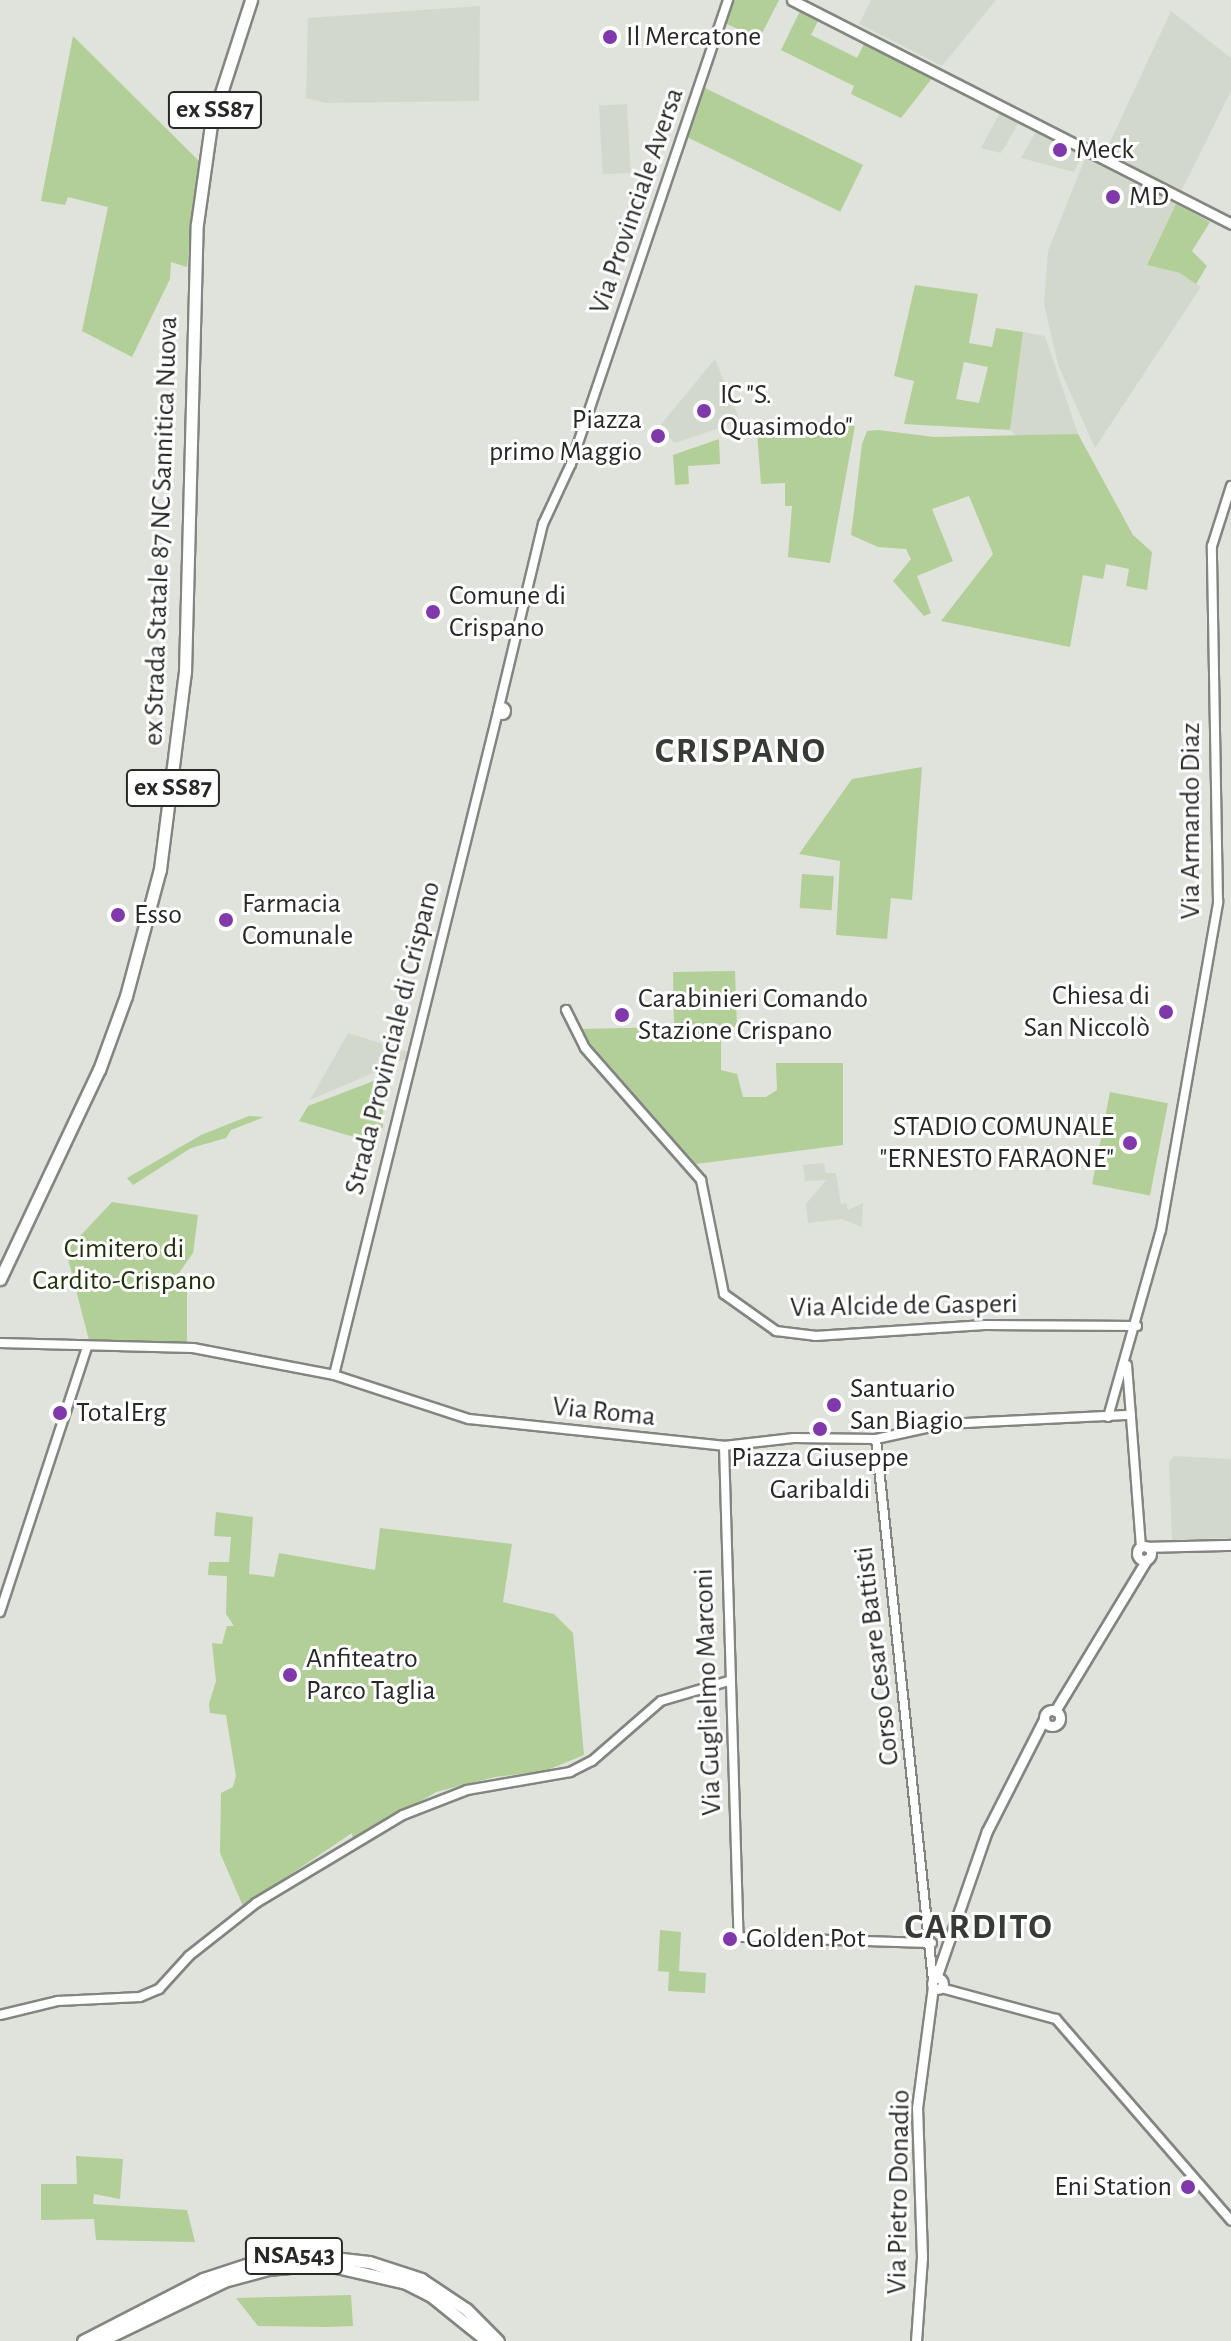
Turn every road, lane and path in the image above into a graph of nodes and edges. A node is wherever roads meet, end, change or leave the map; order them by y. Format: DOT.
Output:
graph roads {
  1 [pos="251,0"];
  2 [pos="728,0"];
  3 [pos="792,0"];
  4 [pos="1231,224"];
  5 [pos="571,464"];
  6 [pos="1231,486"];
  7 [pos="566,1010"];
  8 [pos="0,1279"];
  9 [pos="1137,1326"];
  10 [pos="0,1343"];
  11 [pos="87,1348"];
  12 [pos="1127,1361"];
  13 [pos="334,1375"];
  14 [pos="1119,1386"];
  15 [pos="1129,1389"];
  16 [pos="1131,1415"];
  17 [pos="1108,1417"];
  18 [pos="876,1439"];
  19 [pos="724,1446"];
  20 [pos="1231,1545"];
  21 [pos="1144,1556"];
  22 [pos="0,1612"];
  23 [pos="729,1681"];
  24 [pos="932,1943"];
  25 [pos="940,1984"];
  26 [pos="0,2015"];
  27 [pos="1231,2220"];
  28 [pos="83,2341"];
  29 [pos="100,2341"];
  30 [pos="487,2341"];
  31 [pos="498,2341"];
  32 [pos="916,2341"];
  1 -- 8 [label="highway, ex Strada Statale 87 NC Sannitica Nuova / ex SS87"];
  2 -- 5 [label="street, Via Provinciale Aversa"];
  3 -- 4 [label="main road"];
  5 -- 13 [label="street, Strada Provinciale di Crispano"];
  6 -- 9 [label="street, Via Armando Diaz"];
  7 -- 9 [label="street, Via Alcide de Gasperi"];
  9 -- 12 [label="street, Via Armando Diaz"];
  10 -- 11 [label="street, Via Roma"];
  11 -- 13 [label="street, Via Roma"];
  11 -- 22 [label="street"];
  12 -- 14 [label="street, Via Armando Diaz"];
  12 -- 15 [label="street"];
  13 -- 19 [label="street, Via Roma"];
  14 -- 15 [label="street"];
  14 -- 17 [label="street, Via Armando Diaz"];
  15 -- 16 [label="street"];
  16 -- 17 [label="street, Via Roma"];
  16 -- 21 [label="street"];
  17 -- 18 [label="street, Via Roma"];
  18 -- 19 [label="street, Via Roma"];
  18 -- 24 [label="street, Corso Cesare Battisti"];
  19 -- 23 [label="street, Via Guglielmo Marconi"];
  20 -- 21 [label="main road"];
  21 -- 25 [label="main road, Via Pietro Donadio"];
  23 -- 24 [label="street, Via Guglielmo Marconi"];
  23 -- 26 [label="street"];
  24 -- 25 [label="street, Corso Cesare Battisti"];
  25 -- 27 [label="street"];
  25 -- 32 [label="main road, Via Pietro Donadio"];
  28 -- 31 [label="highway, NSA543"];
  29 -- 30 [label="highway, NSA543"];
}
